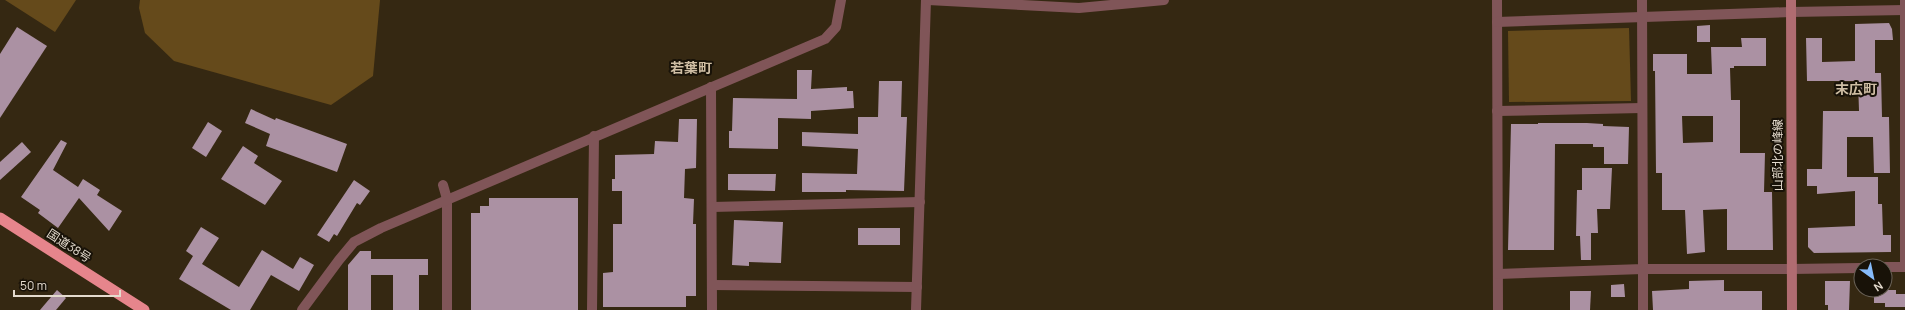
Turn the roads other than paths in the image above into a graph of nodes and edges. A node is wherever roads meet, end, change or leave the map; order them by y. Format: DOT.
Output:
graph roads {
  1 [pos="841,0"];
  2 [pos="927,0"];
  3 [pos="1164,0"];
  4 [pos="1497,0"];
  5 [pos="1642,0"];
  6 [pos="1791,0"];
  7 [pos="1904,0"];
  8 [pos="1905,10"];
  9 [pos="1791,12"];
  10 [pos="1642,17"];
  11 [pos="1497,22"];
  12 [pos="711,87"];
  13 [pos="1642,108"];
  14 [pos="1497,111"];
  15 [pos="594,136"];
  16 [pos="1905,138"];
  17 [pos="443,185"];
  18 [pos="447,199"];
  19 [pos="920,202"];
  20 [pos="712,207"];
  21 [pos="0,218"];
  22 [pos="1905,266"];
  23 [pos="1893,267"];
  24 [pos="1853,268"];
  25 [pos="1643,269"];
  26 [pos="1791,270"];
  27 [pos="1498,274"];
  28 [pos="712,285"];
  29 [pos="917,287"];
  30 [pos="144,310"];
  31 [pos="302,310"];
  32 [pos="447,310"];
  33 [pos="592,310"];
  34 [pos="712,310"];
  35 [pos="916,310"];
  36 [pos="1498,310"];
  37 [pos="1643,310"];
  38 [pos="1792,310"];
  1 -- 12 [label="street"];
  2 -- 3 [label="street"];
  2 -- 19 [label="street"];
  4 -- 11 [label="street"];
  5 -- 10 [label="street"];
  6 -- 9 [label="main road, 山部北の峰線"];
  7 -- 8 [label="street"];
  8 -- 9 [label="street"];
  8 -- 16 [label="street"];
  9 -- 10 [label="street"];
  9 -- 26 [label="main road, 山部北の峰線"];
  10 -- 11 [label="street"];
  10 -- 13 [label="street"];
  11 -- 14 [label="street"];
  12 -- 15 [label="street"];
  12 -- 20 [label="street"];
  13 -- 14 [label="street"];
  13 -- 25 [label="street"];
  14 -- 27 [label="street"];
  15 -- 18 [label="street"];
  15 -- 33 [label="street"];
  16 -- 22 [label="street"];
  17 -- 18 [label="street"];
  18 -- 31 [label="street"];
  18 -- 32 [label="street"];
  19 -- 20 [label="street"];
  19 -- 29 [label="street"];
  20 -- 28 [label="street"];
  21 -- 30 [label="highway, 国道38号"];
  22 -- 23 [label="street"];
  24 -- 26 [label="street"];
  25 -- 26 [label="street"];
  25 -- 27 [label="street"];
  25 -- 37 [label="street"];
  26 -- 38 [label="main road, 山部北の峰線"];
  27 -- 36 [label="street"];
  28 -- 29 [label="street"];
  28 -- 34 [label="street"];
  29 -- 35 [label="street"];
}
